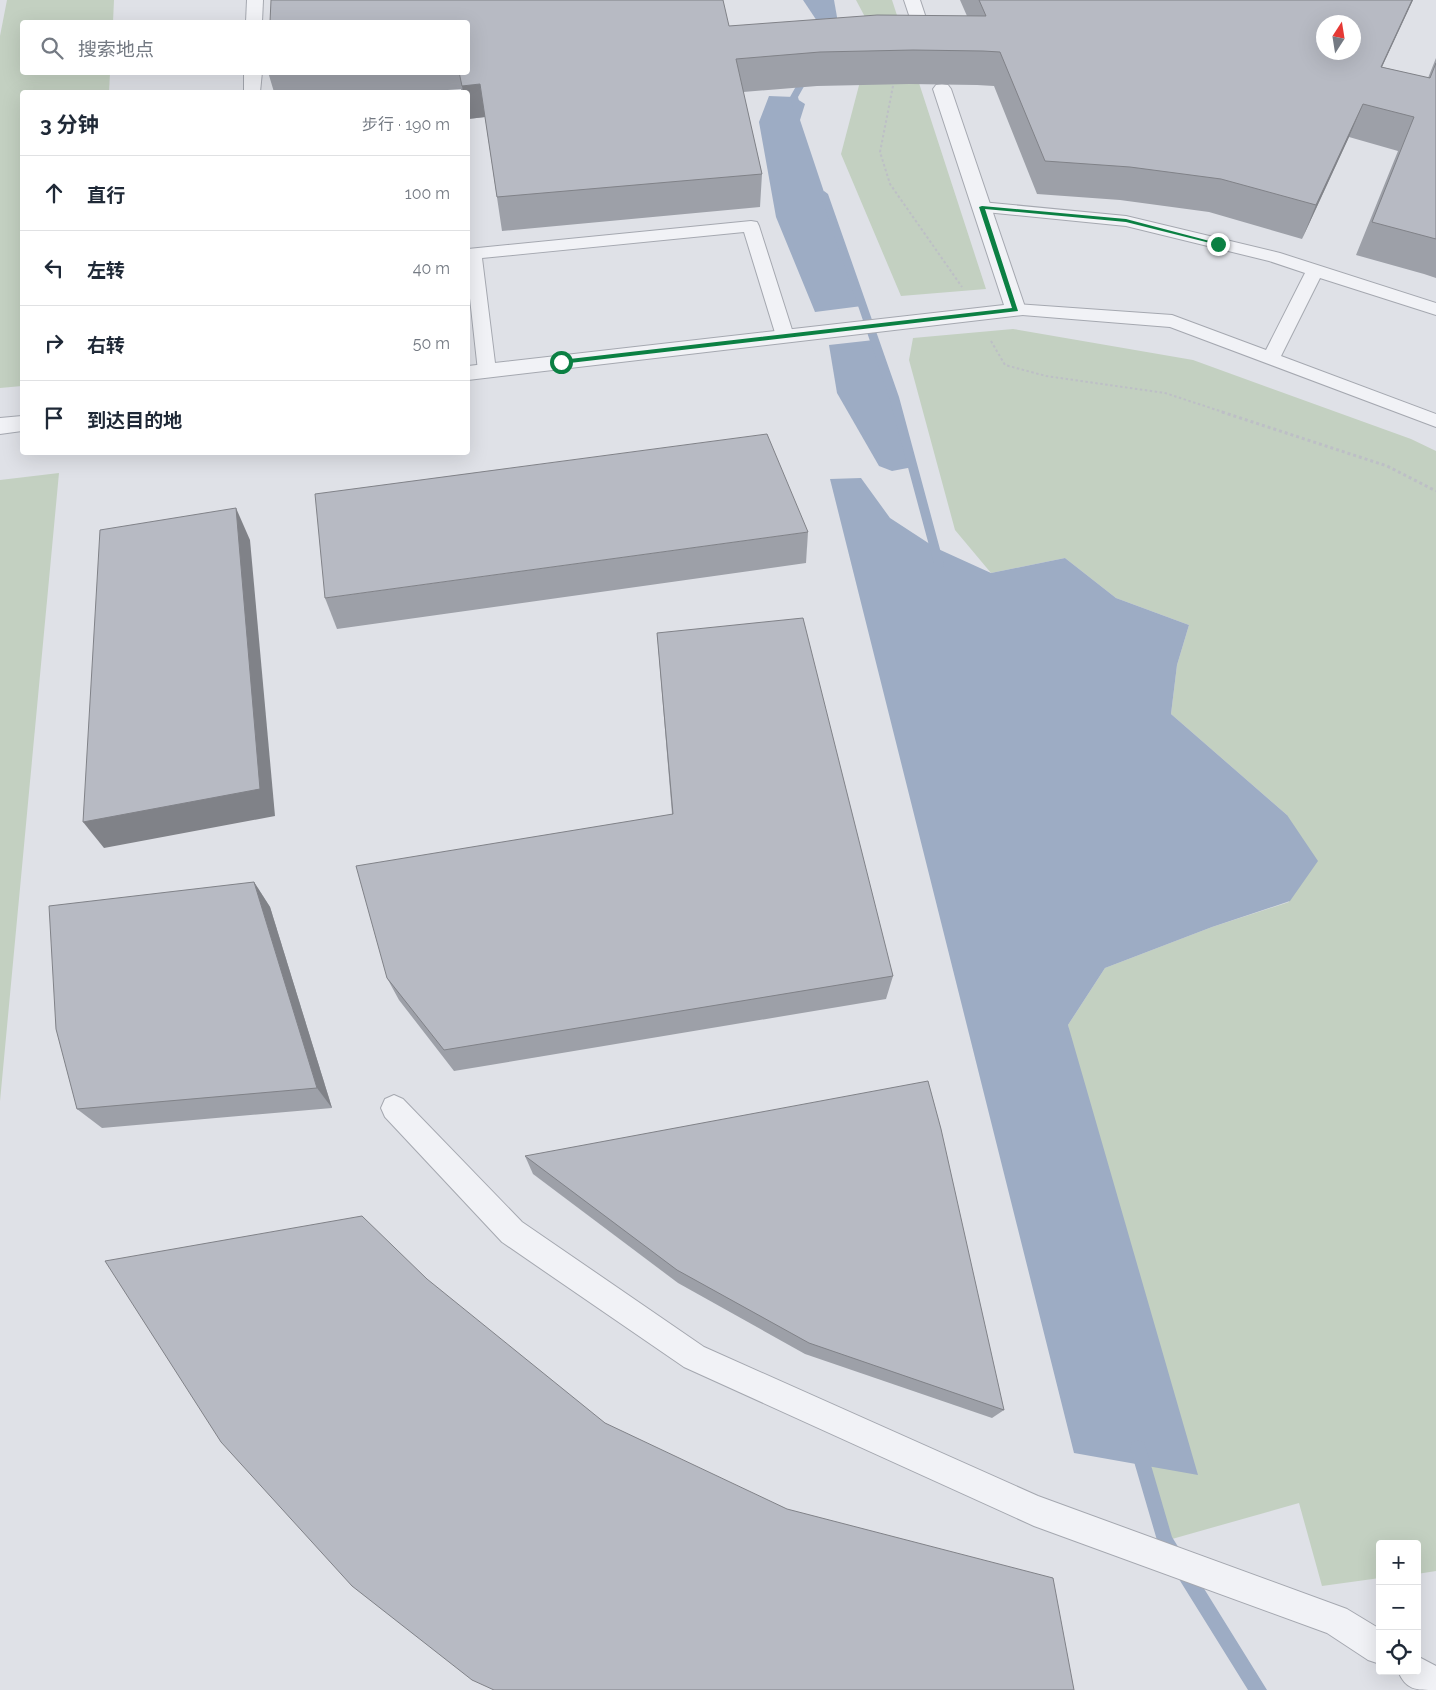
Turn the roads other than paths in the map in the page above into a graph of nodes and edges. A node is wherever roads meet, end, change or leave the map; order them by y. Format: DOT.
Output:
graph roads {
  1 [pos="255,0"];
  2 [pos="912,0"];
  3 [pos="254,20"];
  4 [pos="926,42"];
  5 [pos="253,75"];
  6 [pos="942,89"];
  7 [pos="252,90"];
  8 [pos="982,207"];
  9 [pos="470,253"];
  10 [pos="1315,270"];
  11 [pos="1436,309"];
  12 [pos="1016,310"];
  13 [pos="786,336"];
  14 [pos="1271,358"];
  15 [pos="477,372"];
  16 [pos="1436,421"];
  17 [pos="20,424"];
  18 [pos="0,426"];
  19 [pos="394,1108"];
  20 [pos="1376,1645"];
  21 [pos="1420,1675"];
  22 [pos="1436,1686"];
  1 -- 3 [label="street"];
  2 -- 4 [label="street"];
  5 -- 7 [label="street"];
  6 -- 8 [label="street"];
  8 -- 10 [label="lane"];
  8 -- 12 [label="street"];
  9 -- 13 [label="lane"];
  9 -- 15 [label="lane"];
  10 -- 11 [label="lane"];
  10 -- 14 [label="lane"];
  12 -- 13 [label="street"];
  12 -- 14 [label="lane"];
  13 -- 15 [label="street"];
  14 -- 16 [label="lane"];
  17 -- 18 [label="street"];
  19 -- 20 [label="lane"];
  21 -- 22 [label="lane"];
}
